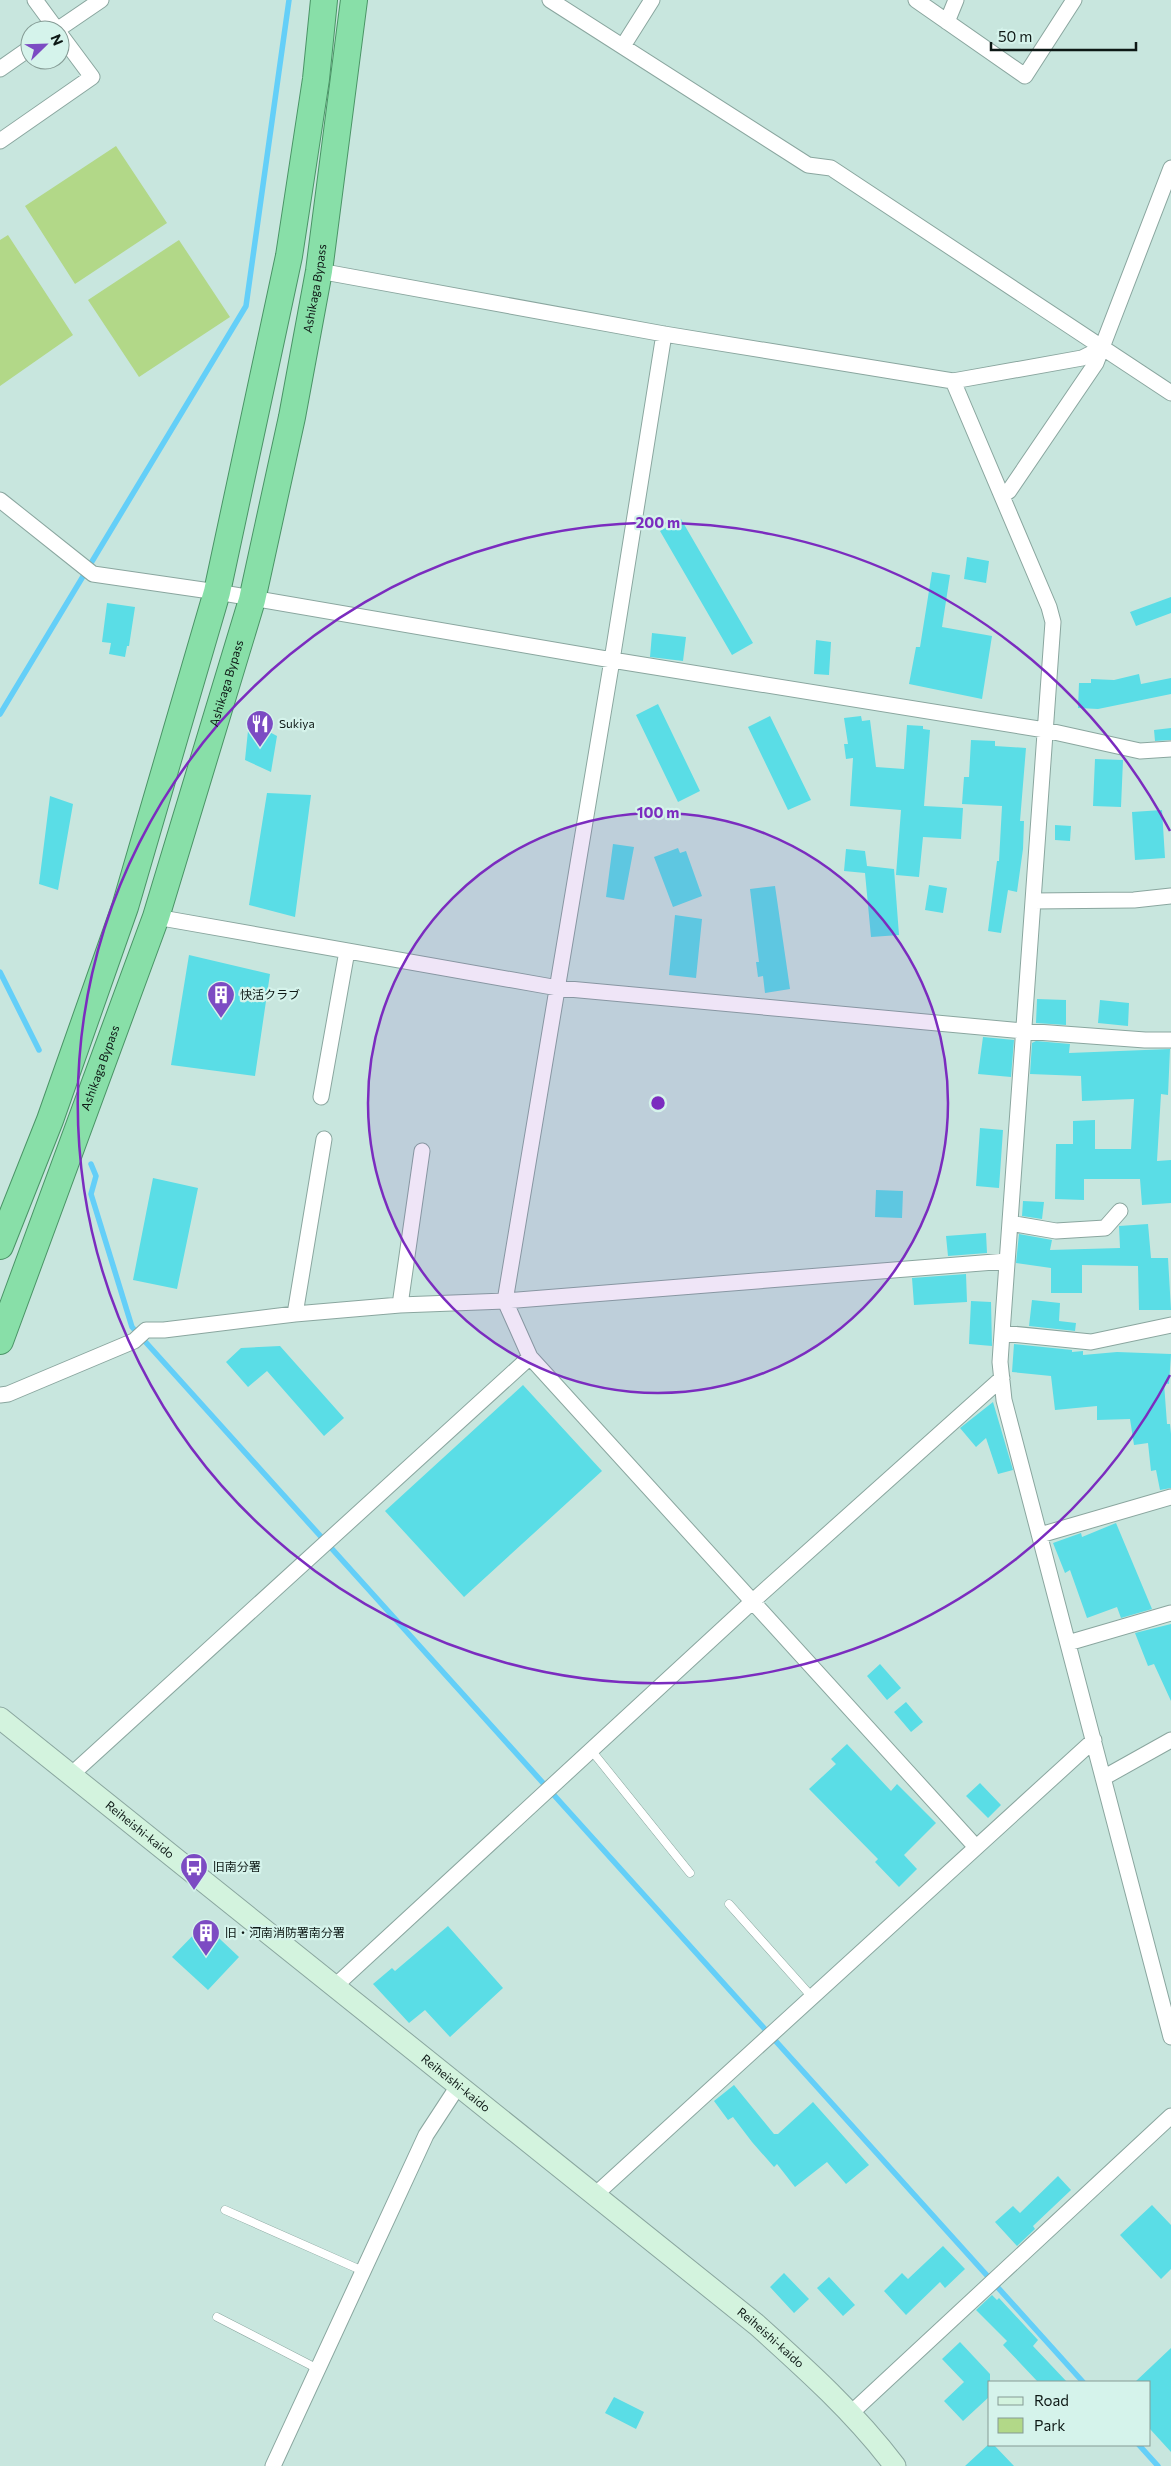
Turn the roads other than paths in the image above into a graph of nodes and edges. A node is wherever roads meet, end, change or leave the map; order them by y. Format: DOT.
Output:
graph roads {
  1 [pos="35,0"];
  2 [pos="101,0"];
  3 [pos="324,0"];
  4 [pos="354,0"];
  5 [pos="550,0"];
  6 [pos="652,0"];
  7 [pos="916,0"];
  8 [pos="956,0"];
  9 [pos="1074,0"];
  10 [pos="50,20"];
  11 [pos="70,21"];
  12 [pos="947,22"];
  13 [pos="623,46"];
  14 [pos="70,47"];
  15 [pos="20,55"];
  16 [pos="0,69"];
  17 [pos="0,141"];
  18 [pos="1171,168"];
  19 [pos="318,271"];
  20 [pos="664,334"];
  21 [pos="1102,348"];
  22 [pos="953,382"];
  23 [pos="1171,393"];
  24 [pos="1002,496"];
  25 [pos="0,500"];
  26 [pos="217,592"];
  27 [pos="252,600"];
  28 [pos="612,660"];
  29 [pos="1045,730"];
  30 [pos="1171,749"];
  31 [pos="1171,896"];
  32 [pos="1033,901"];
  33 [pos="156,917"];
  34 [pos="347,951"];
  35 [pos="558,988"];
  36 [pos="1023,1031"];
  37 [pos="1171,1040"];
  38 [pos="321,1097"];
  39 [pos="324,1139"];
  40 [pos="422,1151"];
  41 [pos="1120,1211"];
  42 [pos="1010,1224"];
  43 [pos="0,1246"];
  44 [pos="1007,1261"];
  45 [pos="505,1301"];
  46 [pos="400,1304"];
  47 [pos="295,1314"];
  48 [pos="1171,1325"];
  49 [pos="1002,1333"];
  50 [pos="0,1341"];
  51 [pos="530,1357"];
  52 [pos="1002,1378"];
  53 [pos="0,1395"];
  54 [pos="1171,1497"];
  55 [pos="1040,1535"];
  56 [pos="753,1601"];
  57 [pos="1171,1613"];
  58 [pos="1068,1643"];
  59 [pos="0,1718"];
  60 [pos="1094,1740"];
  61 [pos="1171,1740"];
  62 [pos="591,1750"];
  63 [pos="72,1774"];
  64 [pos="1103,1778"];
  65 [pos="975,1846"];
  66 [pos="690,1873"];
  67 [pos="729,1904"];
  68 [pos="334,1987"];
  69 [pos="812,1997"];
  70 [pos="1171,2038"];
  71 [pos="458,2086"];
  72 [pos="1171,2116"];
  73 [pos="596,2194"];
  74 [pos="225,2210"];
  75 [pos="363,2271"];
  76 [pos="217,2318"];
  77 [pos="318,2369"];
  78 [pos="850,2414"];
  79 [pos="273,2466"];
  80 [pos="895,2466"];
  1 -- 10 [label="street"];
  2 -- 11 [label="street"];
  3 -- 26 [label="highway"];
  4 -- 19 [label="highway, Ashikaga Bypass"];
  5 -- 13 [label="street"];
  6 -- 13 [label="street"];
  7 -- 12 [label="street"];
  8 -- 12 [label="street"];
  9 -- 12 [label="street"];
  13 -- 21 [label="street"];
  14 -- 17 [label="street"];
  15 -- 16 [label="street"];
  18 -- 21 [label="street"];
  19 -- 20 [label="street"];
  19 -- 27 [label="highway, Ashikaga Bypass"];
  20 -- 22 [label="street"];
  20 -- 28 [label="street"];
  21 -- 22 [label="street"];
  21 -- 23 [label="street"];
  21 -- 24 [label="street"];
  22 -- 24 [label="street"];
  24 -- 29 [label="street"];
  25 -- 26 [label="street"];
  26 -- 27 [label="street"];
  26 -- 43 [label="highway"];
  27 -- 28 [label="street"];
  27 -- 33 [label="highway, Ashikaga Bypass"];
  28 -- 29 [label="street"];
  28 -- 35 [label="street"];
  29 -- 30 [label="street"];
  29 -- 32 [label="street"];
  31 -- 32 [label="street"];
  32 -- 36 [label="street"];
  33 -- 34 [label="street"];
  33 -- 50 [label="highway, Ashikaga Bypass"];
  34 -- 35 [label="street"];
  34 -- 38 [label="street"];
  35 -- 36 [label="street"];
  35 -- 45 [label="street"];
  36 -- 37 [label="street"];
  36 -- 42 [label="street"];
  39 -- 47 [label="street"];
  40 -- 46 [label="street"];
  41 -- 42 [label="street"];
  42 -- 44 [label="street"];
  44 -- 45 [label="street"];
  44 -- 49 [label="street"];
  45 -- 46 [label="street"];
  45 -- 51 [label="street"];
  46 -- 47 [label="street"];
  47 -- 53 [label="street"];
  48 -- 49 [label="street"];
  49 -- 52 [label="street"];
  51 -- 56 [label="street"];
  51 -- 63 [label="street"];
  52 -- 55 [label="street"];
  52 -- 56 [label="street"];
  54 -- 55 [label="street"];
  55 -- 58 [label="street"];
  56 -- 62 [label="street"];
  56 -- 65 [label="street"];
  57 -- 58 [label="street"];
  58 -- 60 [label="street"];
  59 -- 63 [label="main road, Reiheishi-kaido"];
  60 -- 64 [label="street"];
  60 -- 65 [label="street"];
  61 -- 64 [label="street"];
  62 -- 66 [label="lane"];
  62 -- 68 [label="street"];
  63 -- 68 [label="main road, Reiheishi-kaido"];
  64 -- 70 [label="street"];
  65 -- 69 [label="street"];
  67 -- 69 [label="lane"];
  68 -- 71 [label="main road, Reiheishi-kaido"];
  69 -- 73 [label="street"];
  71 -- 73 [label="main road, Reiheishi-kaido"];
  71 -- 75 [label="street"];
  72 -- 78 [label="street"];
  73 -- 78 [label="main road, Reiheishi-kaido"];
  74 -- 75 [label="lane"];
  75 -- 77 [label="street"];
  76 -- 77 [label="lane"];
  77 -- 79 [label="street"];
  78 -- 80 [label="main road, Reiheishi-kaido"];
}
